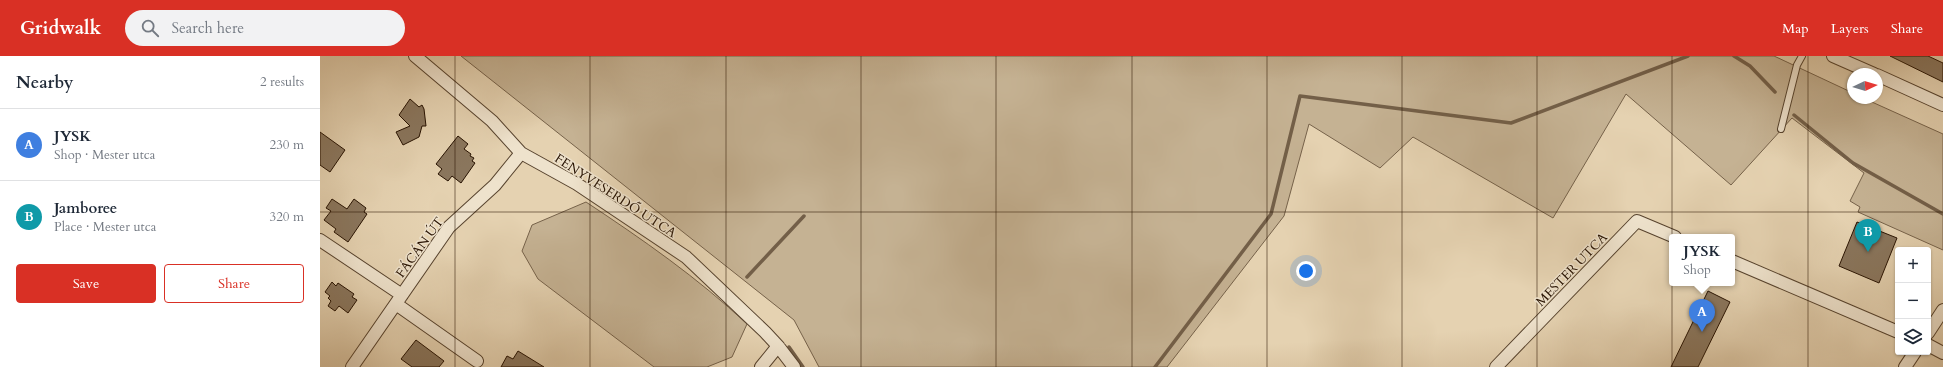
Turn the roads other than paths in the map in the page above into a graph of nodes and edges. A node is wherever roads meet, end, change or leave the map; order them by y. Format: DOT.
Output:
graph roads {
  1 [pos="415,56"];
  2 [pos="1802,56"];
  3 [pos="1833,56"];
  4 [pos="1860,68"];
  5 [pos="1883,78"];
  6 [pos="1943,105"];
  7 [pos="1781,129"];
  8 [pos="521,153"];
  9 [pos="1669,234"];
  10 [pos="320,240"];
  11 [pos="1735,262"];
  12 [pos="399,300"];
  13 [pos="1943,310"];
  14 [pos="1931,328"];
  15 [pos="1895,331"];
  16 [pos="778,346"];
  17 [pos="1931,347"];
  18 [pos="1943,353"];
  19 [pos="1913,355"];
  20 [pos="477,361"];
  21 [pos="352,367"];
  22 [pos="761,367"];
  23 [pos="794,367"];
  24 [pos="1496,367"];
  25 [pos="1905,367"];
  1 -- 8 [label="street, FENYVESERDŐ UTCA"];
  2 -- 7 [label="lane"];
  3 -- 4 [label="street"];
  5 -- 6 [label="street"];
  8 -- 12 [label="street, FÁCÁN ÚT"];
  8 -- 16 [label="street, FENYVESERDŐ UTCA"];
  9 -- 24 [label="street, MESTER UTCA"];
  10 -- 12 [label="street"];
  11 -- 15 [label="street"];
  12 -- 20 [label="street"];
  12 -- 21 [label="street, FÁCÁN ÚT"];
  13 -- 14 [label="street"];
  16 -- 22 [label="street"];
  16 -- 23 [label="street, FENYVESERDŐ UTCA"];
  17 -- 18 [label="street"];
  19 -- 25 [label="street"];
}
